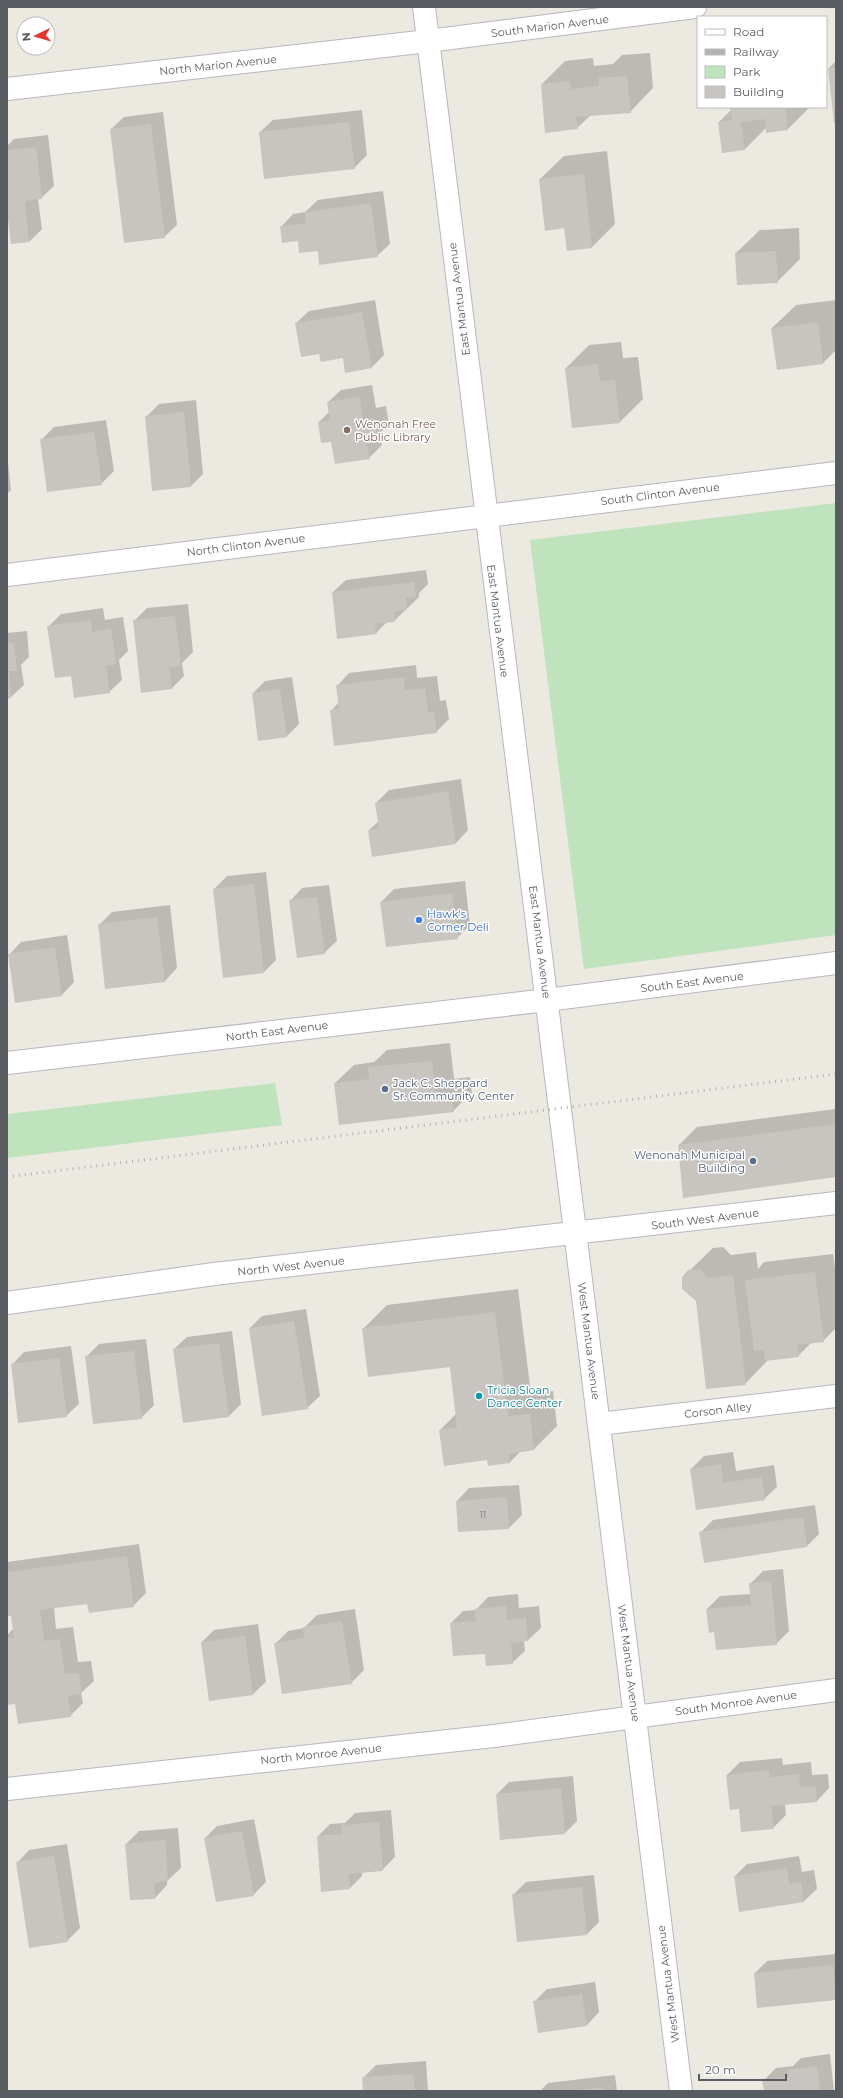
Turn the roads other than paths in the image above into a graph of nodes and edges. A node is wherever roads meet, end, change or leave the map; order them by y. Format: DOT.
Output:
graph roads {
  1 [pos="424,7"];
  2 [pos="695,7"];
  3 [pos="428,41"];
  4 [pos="7,89"];
  5 [pos="836,473"];
  6 [pos="485,516"];
  7 [pos="7,575"];
  8 [pos="836,963"];
  9 [pos="547,1000"];
  10 [pos="7,1062"];
  11 [pos="836,1203"];
  12 [pos="575,1234"];
  13 [pos="7,1303"];
  14 [pos="836,1396"];
  15 [pos="599,1424"];
  16 [pos="836,1690"];
  17 [pos="635,1717"];
  18 [pos="7,1789"];
  19 [pos="681,2091"];
  1 -- 3 [label="street, East Mantua Avenue"];
  2 -- 3 [label="street, South Marion Avenue"];
  3 -- 4 [label="street, North Marion Avenue"];
  3 -- 6 [label="street, East Mantua Avenue"];
  5 -- 6 [label="street, South Clinton Avenue"];
  6 -- 7 [label="street, North Clinton Avenue"];
  6 -- 9 [label="street, East Mantua Avenue"];
  8 -- 9 [label="street, South East Avenue"];
  9 -- 10 [label="street, North East Avenue"];
  9 -- 12 [label="street, East Mantua Avenue"];
  11 -- 12 [label="street, South West Avenue"];
  12 -- 13 [label="street, North West Avenue"];
  12 -- 15 [label="street, West Mantua Avenue"];
  14 -- 15 [label="street, Corson Alley"];
  15 -- 17 [label="street, West Mantua Avenue"];
  16 -- 17 [label="street, South Monroe Avenue"];
  17 -- 18 [label="street, North Monroe Avenue"];
  17 -- 19 [label="street, West Mantua Avenue"];
}
